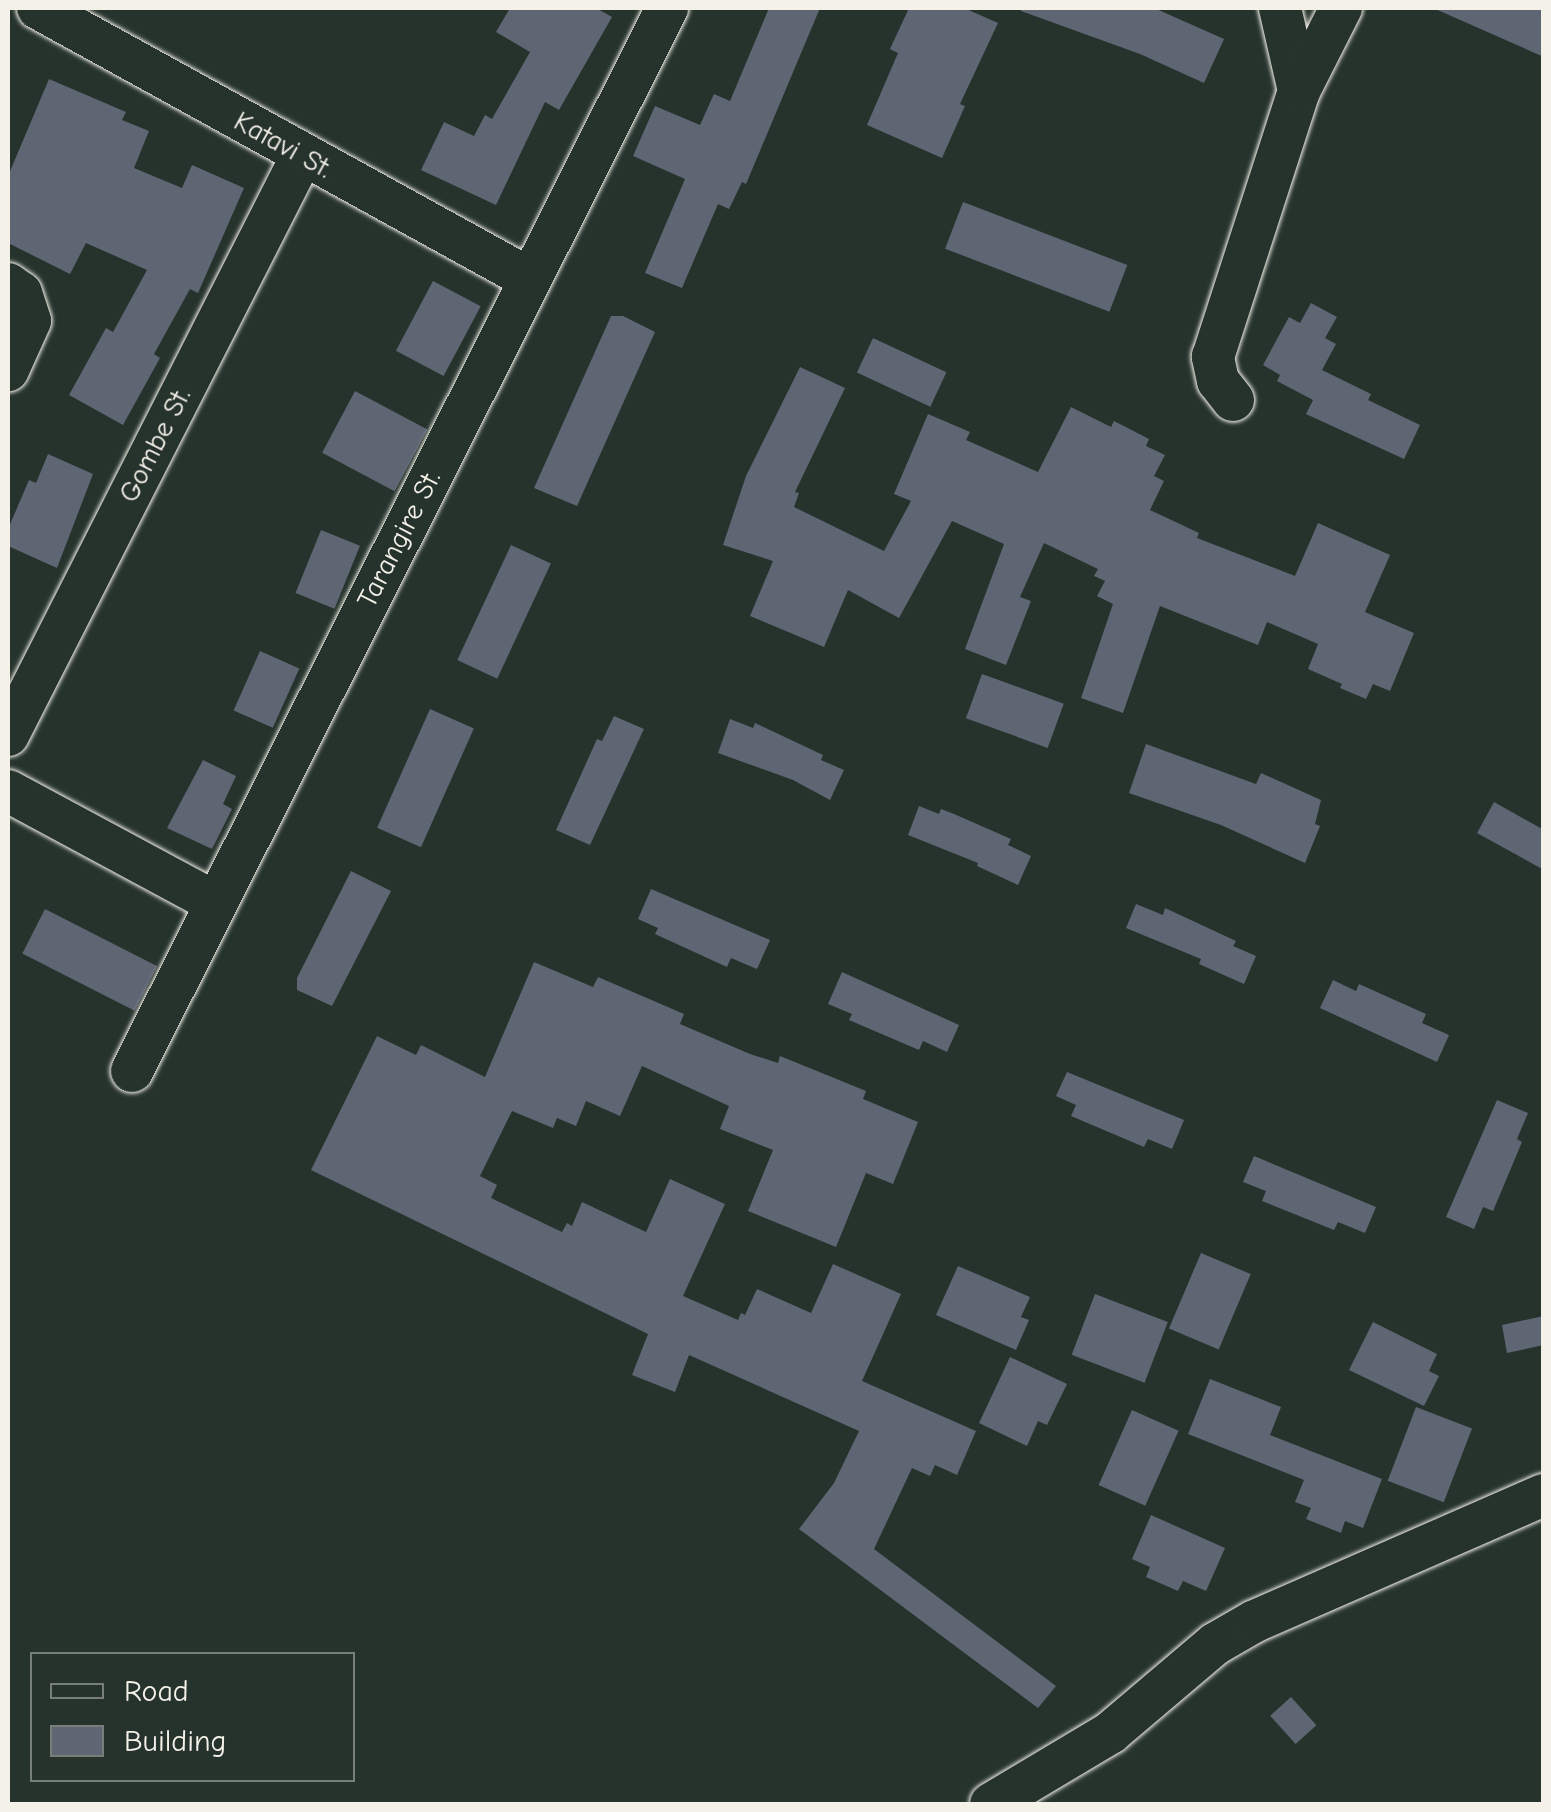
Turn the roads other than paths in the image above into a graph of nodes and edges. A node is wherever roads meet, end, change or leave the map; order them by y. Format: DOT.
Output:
graph roads {
  1 [pos="38,8"];
  2 [pos="667,8"];
  3 [pos="1280,8"];
  4 [pos="1341,8"];
  5 [pos="1299,92"];
  6 [pos="302,156"];
  7 [pos="530,279"];
  8 [pos="8,284"];
  9 [pos="8,370"];
  10 [pos="1233,400"];
  11 [pos="8,735"];
  12 [pos="8,790"];
  13 [pos="216,903"];
  14 [pos="132,1071"];
  15 [pos="1544,1495"];
  16 [pos="992,1804"];
  1 -- 6 [label="street, Katavi St."];
  2 -- 7 [label="street, Tarangire St."];
  3 -- 5 [label="street"];
  4 -- 5 [label="street"];
  5 -- 10 [label="street"];
  6 -- 7 [label="street, Katavi St."];
  6 -- 11 [label="street, Gombe St."];
  7 -- 13 [label="street, Tarangire St."];
  8 -- 9 [label="street"];
  12 -- 13 [label="street"];
  13 -- 14 [label="street, Tarangire St."];
  15 -- 16 [label="street"];
}
